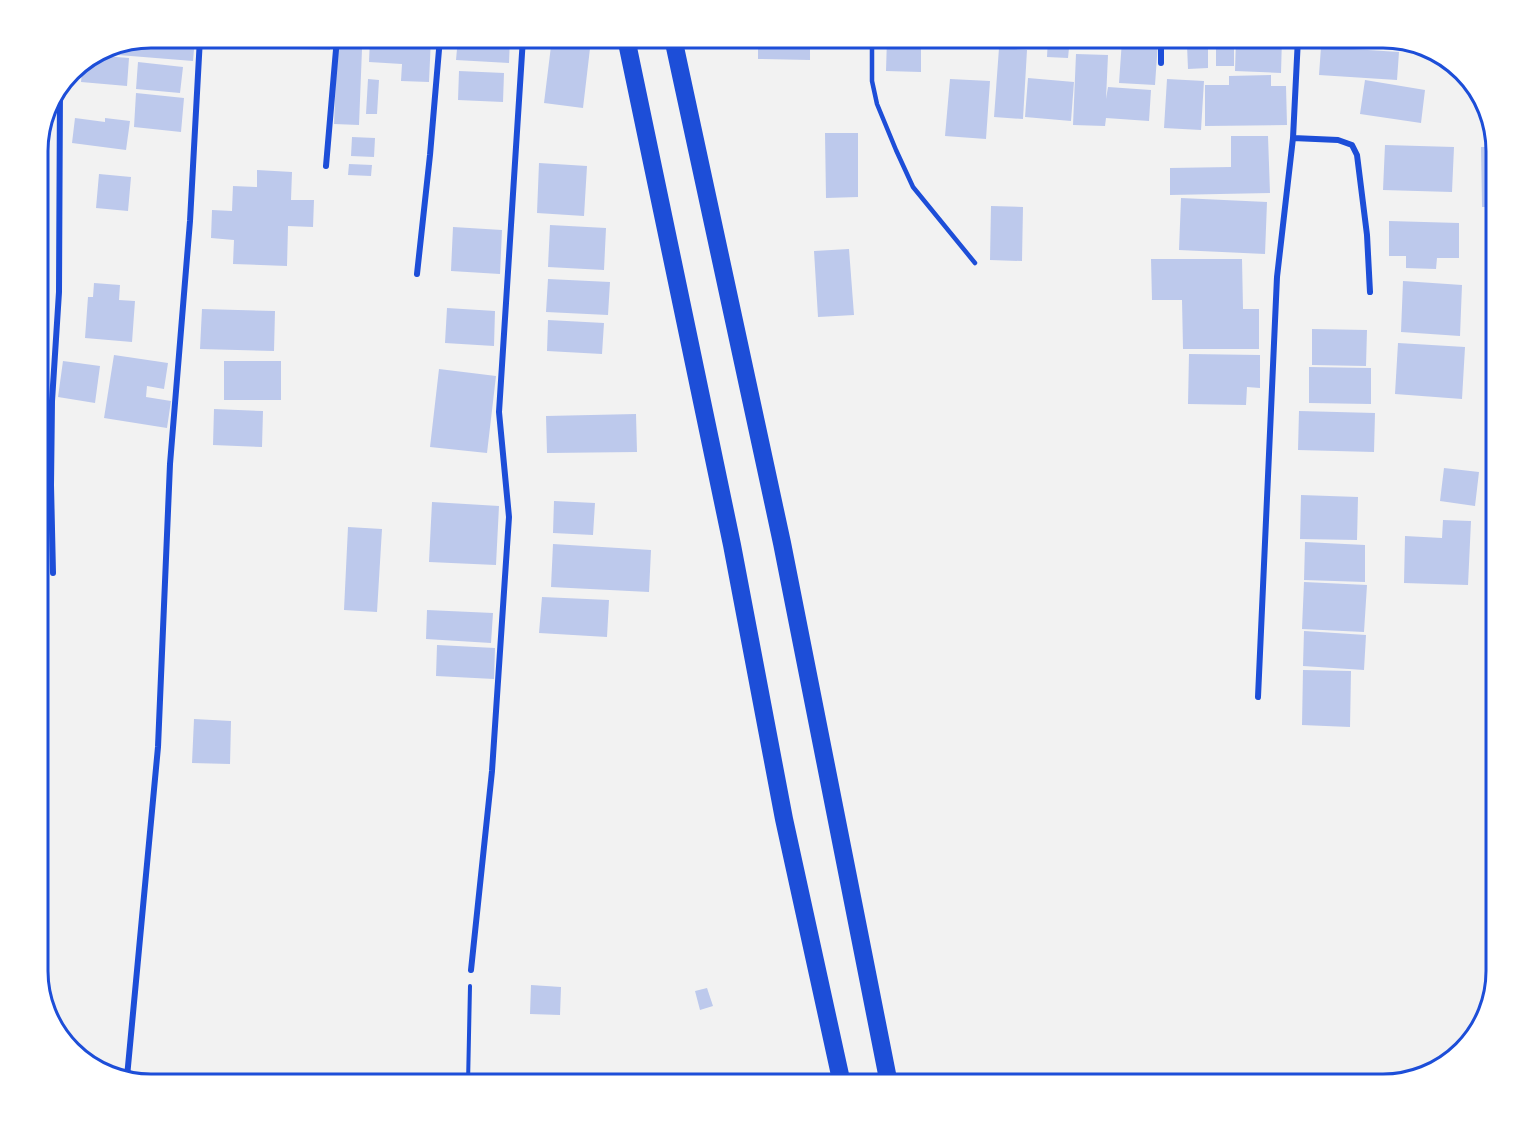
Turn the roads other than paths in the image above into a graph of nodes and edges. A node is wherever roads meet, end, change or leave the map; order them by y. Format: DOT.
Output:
graph roads {
  1 [pos="199,48"];
  2 [pos="336,48"];
  3 [pos="439,48"];
  4 [pos="522,48"];
  5 [pos="628,48"];
  6 [pos="675,48"];
  7 [pos="872,48"];
  8 [pos="1161,48"];
  9 [pos="1298,48"];
  10 [pos="1161,63"];
  11 [pos="60,103"];
  12 [pos="1293,138"];
  13 [pos="326,166"];
  14 [pos="975,263"];
  15 [pos="417,274"];
  16 [pos="1370,292"];
  17 [pos="53,573"];
  18 [pos="1258,697"];
  19 [pos="471,970"];
  20 [pos="128,1071"];
  21 [pos="841,1074"];
  22 [pos="887,1074"];
  1 -- 20 [label="street"];
  2 -- 13 [label="street"];
  3 -- 15 [label="street"];
  4 -- 19 [label="street"];
  5 -- 21 [label="highway"];
  6 -- 22 [label="highway"];
  7 -- 14 [label="lane"];
  8 -- 10 [label="street"];
  9 -- 12 [label="street"];
  11 -- 17 [label="street"];
  12 -- 16 [label="street"];
  12 -- 18 [label="street"];
}
